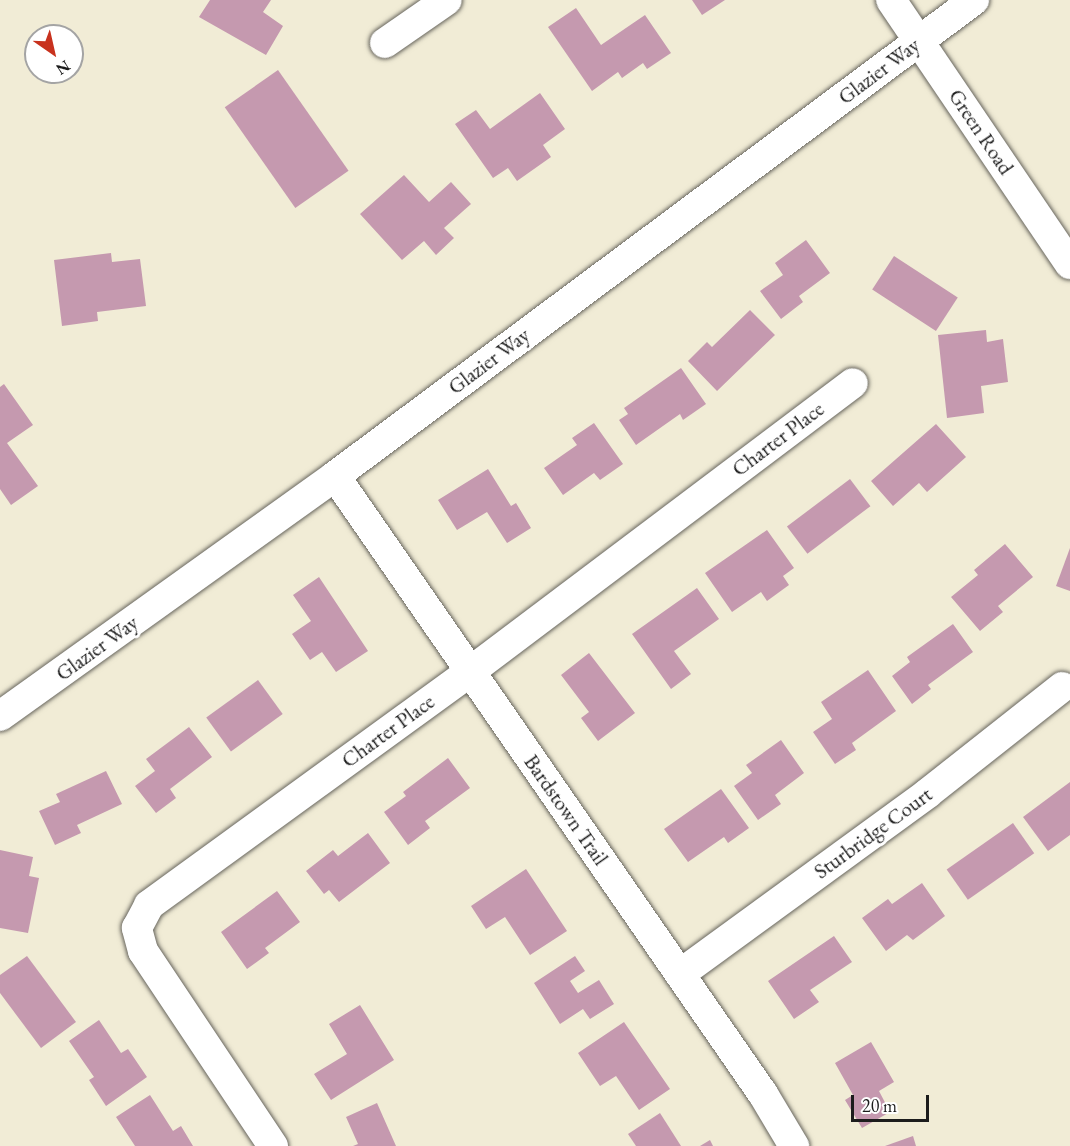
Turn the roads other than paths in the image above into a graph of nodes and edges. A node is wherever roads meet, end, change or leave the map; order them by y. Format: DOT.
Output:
graph roads {
  1 [pos="447,0"];
  2 [pos="891,0"];
  3 [pos="974,0"];
  4 [pos="920,40"];
  5 [pos="385,43"];
  6 [pos="1070,264"];
  7 [pos="853,383"];
  8 [pos="335,476"];
  9 [pos="471,671"];
  10 [pos="1062,687"];
  11 [pos="0,717"];
  12 [pos="680,974"];
  13 [pos="273,1146"];
  14 [pos="794,1146"];
  1 -- 5 [label="street"];
  2 -- 4 [label="street, Green Road"];
  3 -- 4 [label="street, Glazier Way"];
  4 -- 6 [label="street, Green Road"];
  4 -- 8 [label="street, Glazier Way"];
  7 -- 9 [label="street, Charter Place"];
  8 -- 9 [label="street, Bardstown Trail"];
  8 -- 11 [label="street, Glazier Way"];
  9 -- 12 [label="street, Bardstown Trail"];
  9 -- 13 [label="street, Charter Place"];
  10 -- 12 [label="street, Sturbridge Court"];
  12 -- 14 [label="street, Bardstown Trail"];
}
